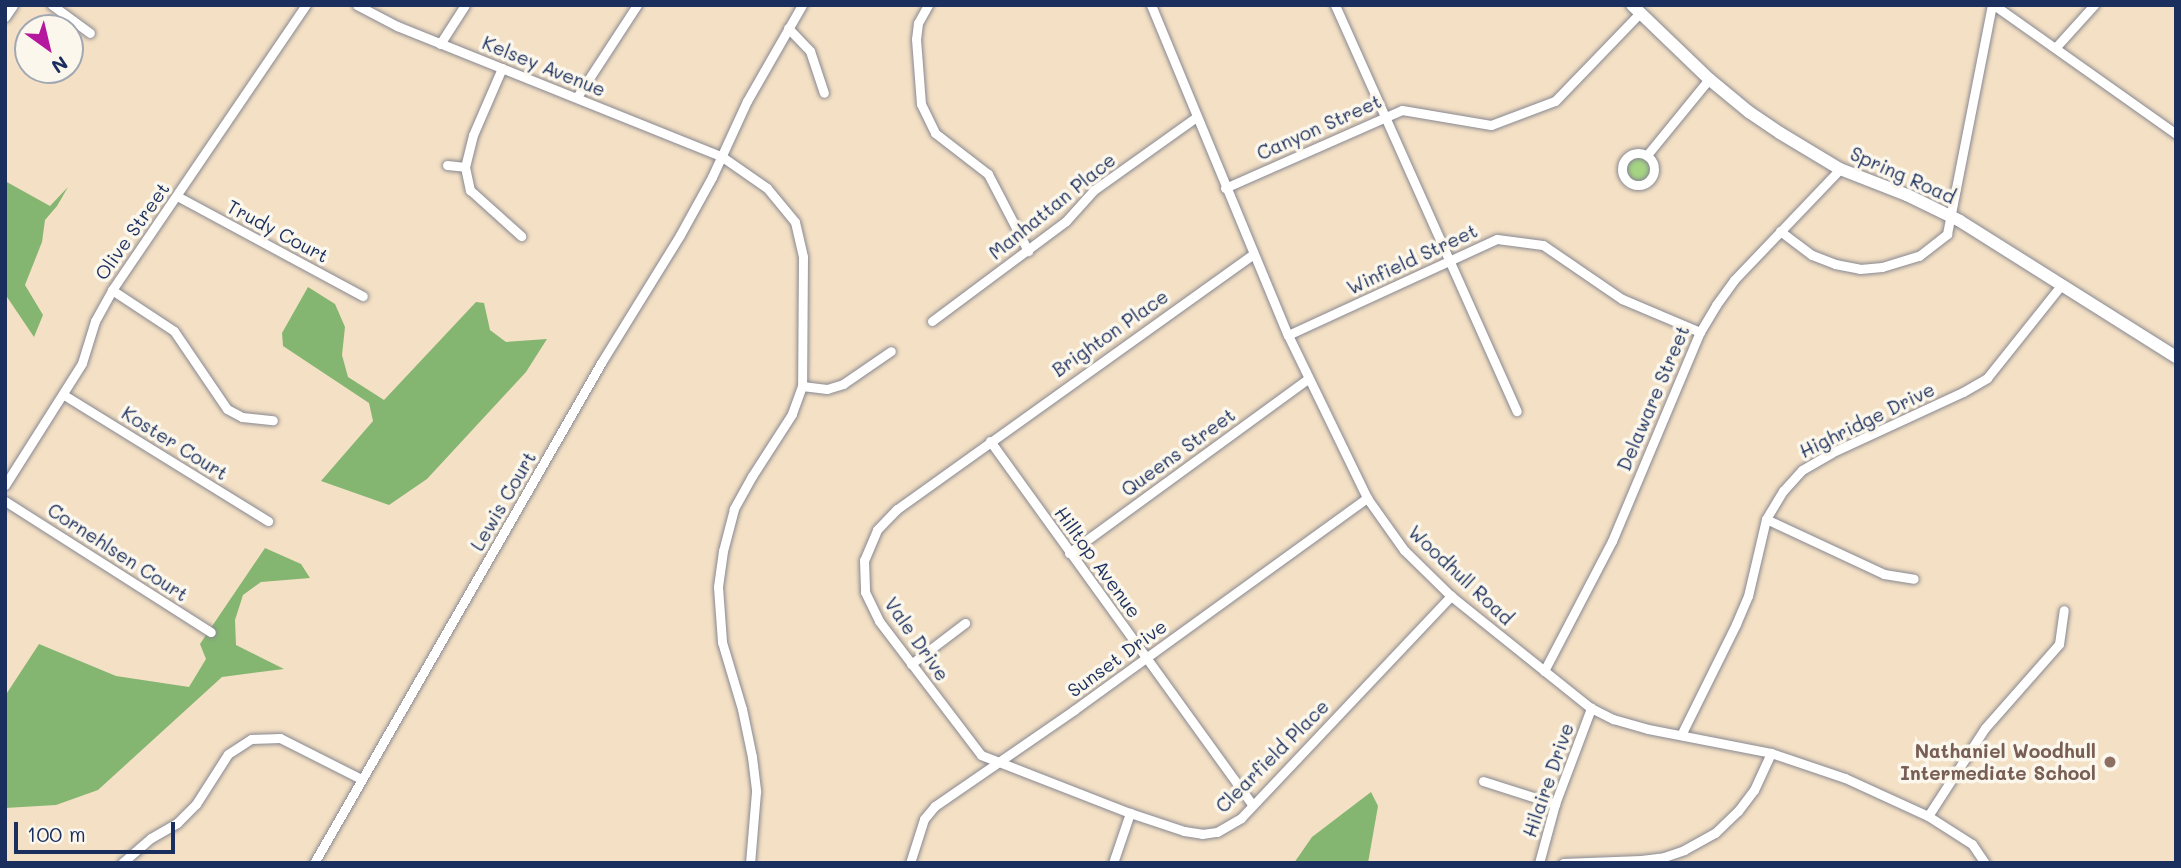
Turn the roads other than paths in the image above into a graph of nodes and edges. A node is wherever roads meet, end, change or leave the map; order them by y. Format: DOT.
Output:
graph roads {
  1 [pos="13,5"];
  2 [pos="52,5"];
  3 [pos="306,5"];
  4 [pos="357,5"];
  5 [pos="465,5"];
  6 [pos="636,5"];
  7 [pos="802,5"];
  8 [pos="928,5"];
  9 [pos="1151,5"];
  10 [pos="1335,5"];
  11 [pos="1993,5"];
  12 [pos="2094,5"];
  13 [pos="1636,9"];
  14 [pos="5,17"];
  15 [pos="788,28"];
  16 [pos="90,33"];
  17 [pos="440,44"];
  18 [pos="2056,47"];
  19 [pos="502,68"];
  20 [pos="1709,79"];
  21 [pos="824,93"];
  22 [pos="577,97"];
  23 [pos="1385,114"];
  24 [pos="1195,118"];
  25 [pos="2176,134"];
  26 [pos="1647,155"];
  27 [pos="721,156"];
  28 [pos="447,164"];
  29 [pos="465,167"];
  30 [pos="1840,169"];
  31 [pos="1225,188"];
  32 [pos="177,196"];
  33 [pos="1950,216"];
  34 [pos="1780,231"];
  35 [pos="521,236"];
  36 [pos="1028,251"];
  37 [pos="1252,255"];
  38 [pos="1450,260"];
  39 [pos="2062,284"];
  40 [pos="112,290"];
  41 [pos="363,296"];
  42 [pos="932,321"];
  43 [pos="1700,332"];
  44 [pos="1288,335"];
  45 [pos="891,351"];
  46 [pos="2176,356"];
  47 [pos="1308,379"];
  48 [pos="802,386"];
  49 [pos="64,395"];
  50 [pos="1517,411"];
  51 [pos="273,420"];
  52 [pos="990,441"];
  53 [pos="5,485"];
  54 [pos="1367,498"];
  55 [pos="5,501"];
  56 [pos="1766,519"];
  57 [pos="268,521"];
  58 [pos="1069,553"];
  59 [pos="1914,579"];
  60 [pos="1451,596"];
  61 [pos="2064,610"];
  62 [pos="965,623"];
  63 [pos="211,632"];
  64 [pos="1147,658"];
  65 [pos="911,664"];
  66 [pos="1544,671"];
  67 [pos="1591,708"];
  68 [pos="1682,733"];
  69 [pos="1771,753"];
  70 [pos="999,762"];
  71 [pos="362,779"];
  72 [pos="1483,781"];
  73 [pos="1556,804"];
  74 [pos="1253,805"];
  75 [pos="1130,813"];
  76 [pos="1928,816"];
  77 [pos="1643,861"];
  78 [pos="122,863"];
  79 [pos="314,863"];
  80 [pos="750,863"];
  81 [pos="910,863"];
  82 [pos="1113,863"];
  83 [pos="1538,863"];
  84 [pos="1563,863"];
  85 [pos="1985,863"];
  1 -- 14 [label="street"];
  2 -- 16 [label="street"];
  3 -- 32 [label="street, Olive Street"];
  4 -- 17 [label="street, Kelsey Avenue"];
  5 -- 17 [label="street"];
  6 -- 22 [label="street"];
  7 -- 15 [label="street, Lewis Court"];
  8 -- 36 [label="street"];
  9 -- 24 [label="street, Woodhull Road"];
  10 -- 23 [label="street"];
  11 -- 18 [label="street"];
  11 -- 33 [label="street"];
  12 -- 18 [label="street"];
  13 -- 20 [label="main road, Spring Road"];
  13 -- 23 [label="street, Canyon Street"];
  15 -- 21 [label="street"];
  15 -- 27 [label="street, Lewis Court"];
  17 -- 19 [label="street, Kelsey Avenue"];
  18 -- 25 [label="street"];
  19 -- 22 [label="street, Kelsey Avenue"];
  19 -- 29 [label="street"];
  20 -- 26 [label="street"];
  20 -- 30 [label="main road, Spring Road"];
  22 -- 27 [label="street, Kelsey Avenue"];
  23 -- 31 [label="street, Canyon Street"];
  23 -- 38 [label="street"];
  24 -- 31 [label="street, Woodhull Road"];
  24 -- 36 [label="street, Manhattan Place"];
  27 -- 48 [label="street, Kelsey Avenue"];
  27 -- 71 [label="street, Lewis Court"];
  28 -- 29 [label="street"];
  29 -- 35 [label="street"];
  30 -- 33 [label="main road, Spring Road"];
  30 -- 34 [label="street, Delaware Street"];
  31 -- 37 [label="street, Woodhull Road"];
  32 -- 40 [label="street, Olive Street"];
  32 -- 41 [label="street, Trudy Court"];
  33 -- 34 [label="street"];
  33 -- 39 [label="main road, Spring Road"];
  34 -- 43 [label="street, Delaware Street"];
  36 -- 42 [label="street, Manhattan Place"];
  37 -- 44 [label="street, Woodhull Road"];
  37 -- 52 [label="street, Brighton Place"];
  38 -- 43 [label="street, Winfield Street"];
  38 -- 44 [label="street, Winfield Street"];
  38 -- 50 [label="street"];
  39 -- 46 [label="main road, Spring Road"];
  39 -- 56 [label="street, Highridge Drive"];
  40 -- 49 [label="street, Olive Street"];
  40 -- 51 [label="street"];
  43 -- 66 [label="street, Delaware Street"];
  44 -- 47 [label="street, Woodhull Road"];
  45 -- 48 [label="street"];
  47 -- 54 [label="street, Woodhull Road"];
  47 -- 58 [label="street, Queens Street"];
  48 -- 80 [label="street"];
  49 -- 53 [label="street, Olive Street"];
  49 -- 57 [label="street, Koster Court"];
  52 -- 58 [label="street, Hilltop Avenue"];
  52 -- 65 [label="street, Vale Drive"];
  54 -- 60 [label="street, Woodhull Road"];
  54 -- 64 [label="street, Sunset Drive"];
  55 -- 63 [label="street, Cornehlsen Court"];
  56 -- 59 [label="street"];
  56 -- 68 [label="street, Highridge Drive"];
  58 -- 64 [label="street, Hilltop Avenue"];
  60 -- 66 [label="street, Woodhull Road"];
  60 -- 74 [label="street, Clearfield Place"];
  61 -- 76 [label="street"];
  62 -- 65 [label="street"];
  64 -- 70 [label="street, Sunset Drive"];
  64 -- 74 [label="street, Hilltop Avenue"];
  65 -- 70 [label="street, Vale Drive"];
  66 -- 67 [label="street, Woodhull Road"];
  67 -- 68 [label="street, Woodhull Road"];
  67 -- 73 [label="street, Hilaire Drive"];
  68 -- 69 [label="street, Woodhull Road"];
  69 -- 76 [label="street, Woodhull Road"];
  69 -- 77 [label="street"];
  70 -- 75 [label="street, Clearfield Place"];
  70 -- 81 [label="street, Sunset Drive"];
  71 -- 78 [label="street"];
  71 -- 79 [label="street, Lewis Court"];
  72 -- 73 [label="street"];
  73 -- 83 [label="street, Hilaire Drive"];
  74 -- 75 [label="street, Clearfield Place"];
  75 -- 82 [label="street"];
  76 -- 85 [label="street, Woodhull Road"];
  77 -- 84 [label="street"];
}
